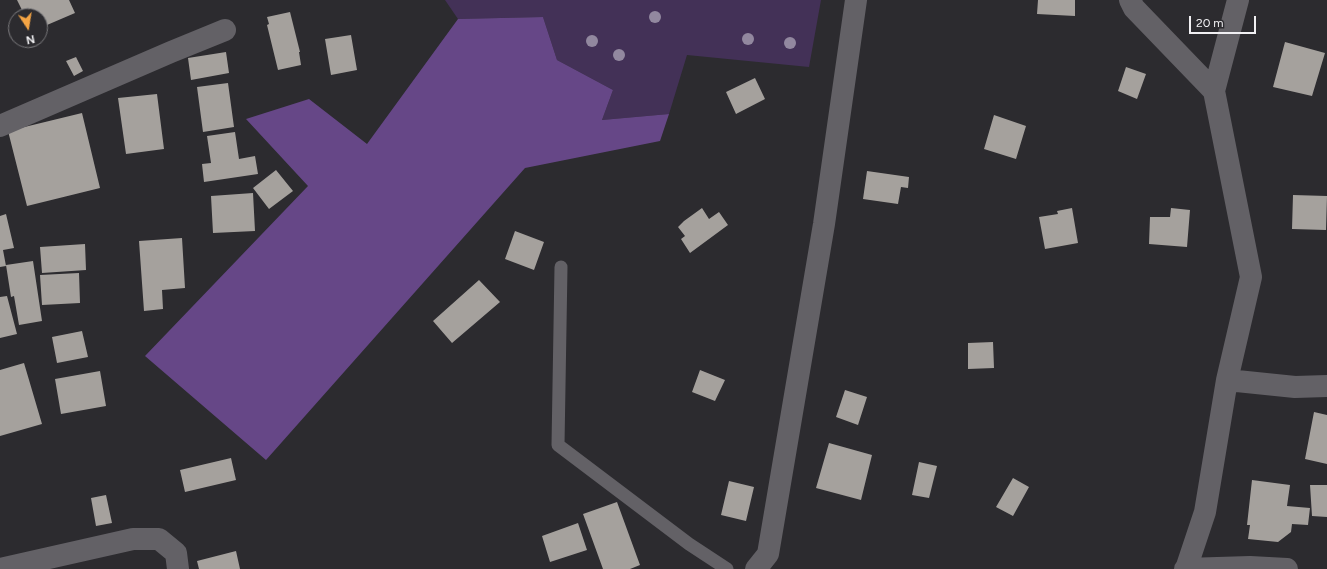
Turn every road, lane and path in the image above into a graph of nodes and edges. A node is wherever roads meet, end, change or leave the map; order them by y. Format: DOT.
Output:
graph roads {
  1 [pos="856,0"];
  2 [pos="1130,0"];
  3 [pos="1238,0"];
  4 [pos="225,30"];
  5 [pos="1214,91"];
  6 [pos="0,126"];
  7 [pos="561,267"];
  8 [pos="1227,380"];
  9 [pos="1327,386"];
  10 [pos="0,568"];
  11 [pos="178,569"];
  12 [pos="727,569"];
  13 [pos="756,569"];
  14 [pos="1185,569"];
  15 [pos="1287,569"];
  1 -- 13 [label="street"];
  2 -- 5 [label="street"];
  3 -- 5 [label="street"];
  4 -- 6 [label="street"];
  5 -- 8 [label="street"];
  7 -- 12 [label="lane"];
  8 -- 9 [label="street"];
  8 -- 14 [label="street"];
  10 -- 11 [label="street"];
  14 -- 15 [label="street"];
}
